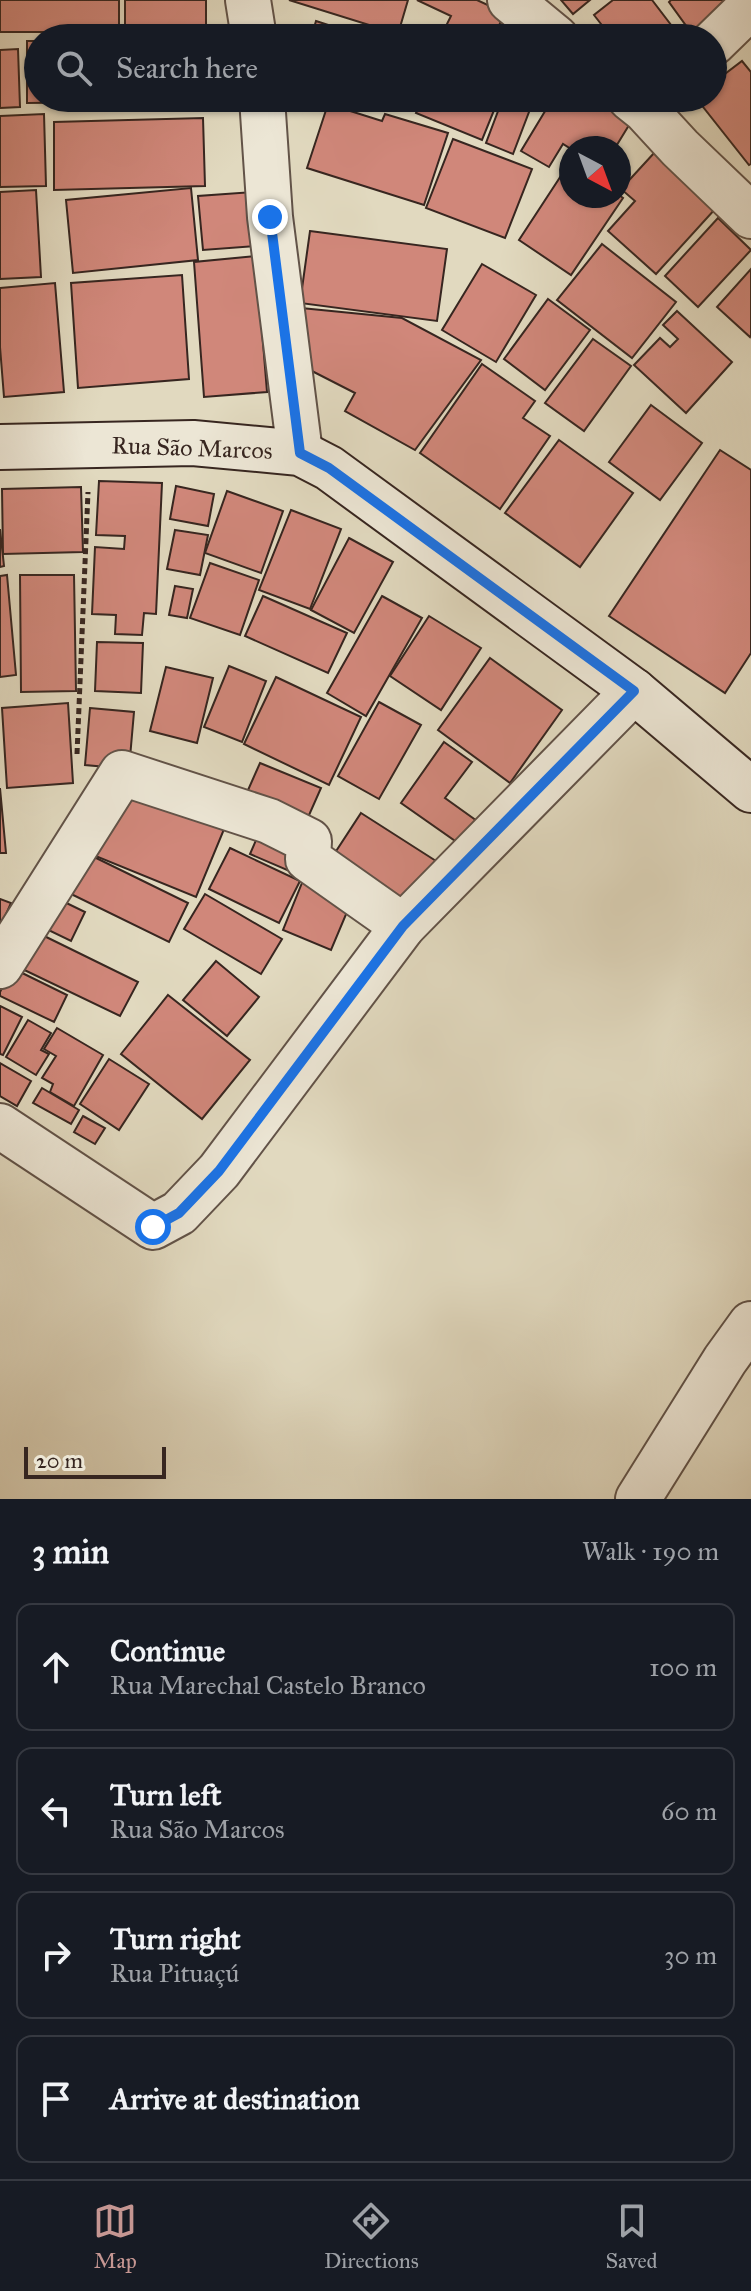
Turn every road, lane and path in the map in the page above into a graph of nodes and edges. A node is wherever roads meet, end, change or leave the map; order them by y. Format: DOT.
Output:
graph roads {
  1 [pos="248,0"];
  2 [pos="510,0"];
  3 [pos="751,6"];
  4 [pos="252,24"];
  5 [pos="539,24"];
  6 [pos="727,29"];
  7 [pos="263,112"];
  8 [pos="652,112"];
  9 [pos="751,216"];
  10 [pos="90,445"];
  11 [pos="0,447"];
  12 [pos="300,453"];
  13 [pos="634,691"];
  14 [pos="122,773"];
  15 [pos="751,790"];
  16 [pos="403,926"];
  17 [pos="0,966"];
  18 [pos="0,1126"];
  19 [pos="751,1324"];
  20 [pos="738,1371"];
  21 [pos="638,1499"];
  1 -- 4 [label="street"];
  2 -- 5 [label="street"];
  3 -- 6 [label="street"];
  7 -- 12 [label="street"];
  8 -- 9 [label="street"];
  10 -- 11 [label="street, Rua São Marcos"];
  10 -- 12 [label="street, Rua São Marcos"];
  10 -- 14 [label="path"];
  12 -- 13 [label="street, Rua São Marcos"];
  13 -- 15 [label="street, Rua São Marcos"];
  13 -- 16 [label="street"];
  14 -- 16 [label="street"];
  14 -- 17 [label="street"];
  16 -- 18 [label="street"];
  19 -- 20 [label="street"];
  20 -- 21 [label="street"];
}
